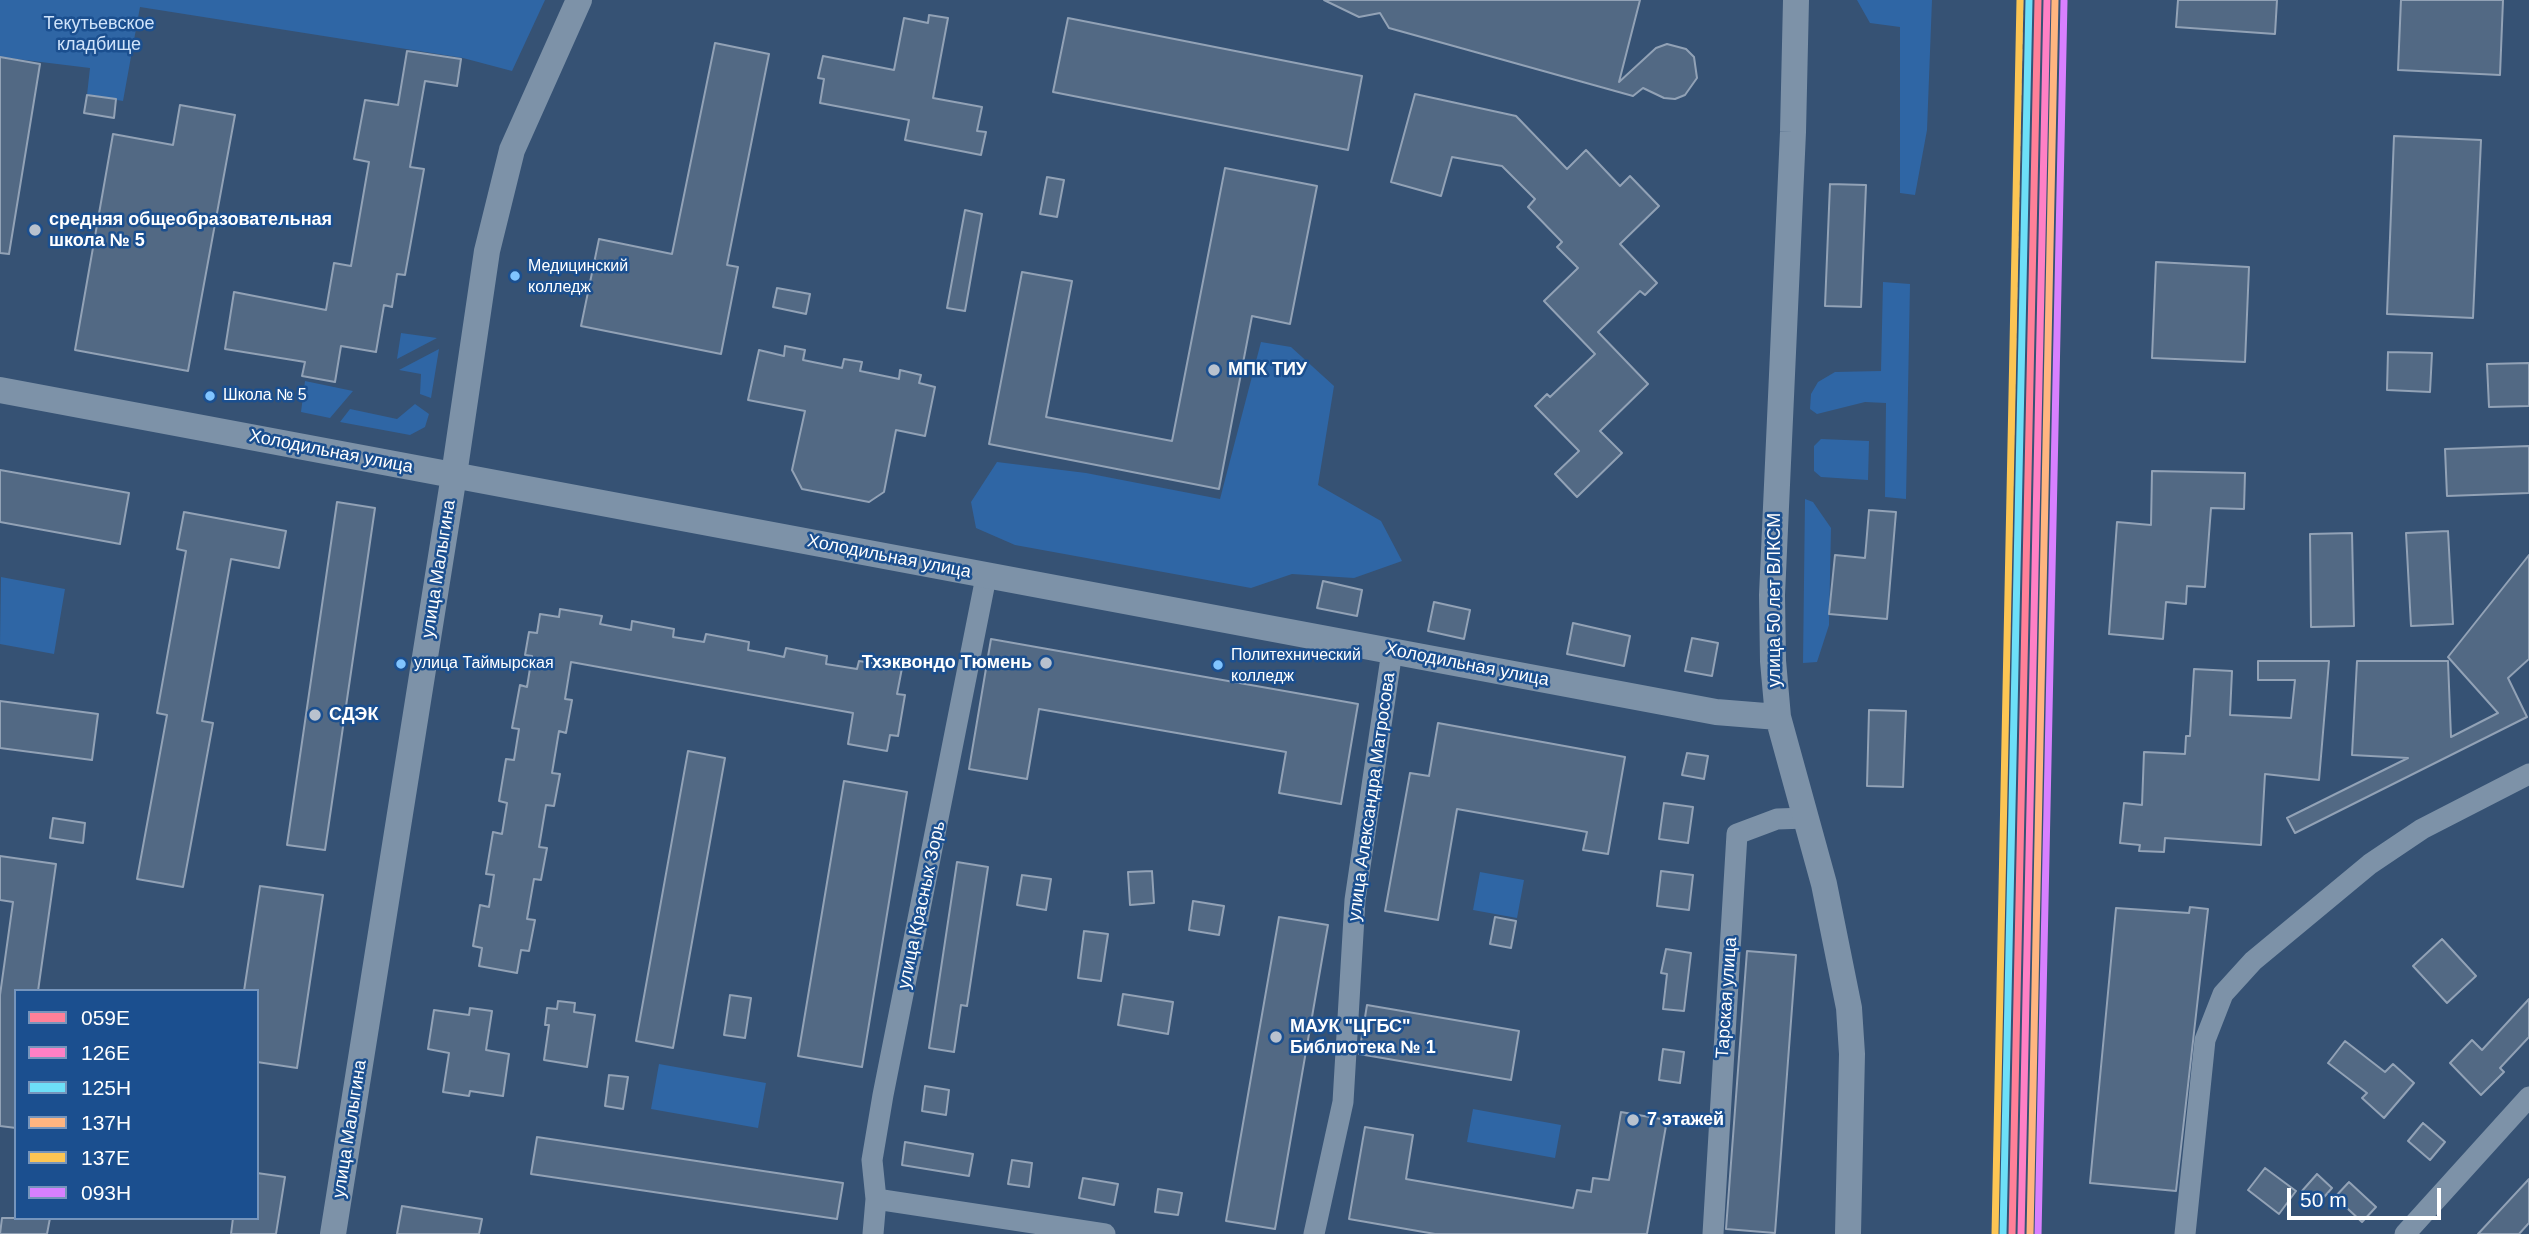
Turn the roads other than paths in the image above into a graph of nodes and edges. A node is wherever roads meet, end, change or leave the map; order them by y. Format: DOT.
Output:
graph roads {
  1 [pos="579,0"];
  2 [pos="1796,0"];
  3 [pos="0,390"];
  4 [pos="454,475"];
  5 [pos="986,577"];
  6 [pos="1392,651"];
  7 [pos="1778,717"];
  8 [pos="2529,774"];
  9 [pos="1806,818"];
  10 [pos="2529,1097"];
  11 [pos="876,1199"];
  12 [pos="333,1234"];
  13 [pos="873,1234"];
  14 [pos="1105,1234"];
  15 [pos="1314,1234"];
  16 [pos="1713,1234"];
  17 [pos="1848,1234"];
  18 [pos="2185,1234"];
  19 [pos="2405,1234"];
  1 -- 4 [label="street, улица Малыгина"];
  2 -- 7 [label="street, улица 50 лет ВЛКСМ"];
  3 -- 4 [label="street, Холодильная улица"];
  4 -- 5 [label="street, Холодильная улица"];
  4 -- 12 [label="street, улица Малыгина"];
  5 -- 6 [label="street, Холодильная улица"];
  5 -- 11 [label="street, улица Красных Зорь"];
  6 -- 7 [label="street, Холодильная улица"];
  6 -- 15 [label="street, улица Александра Матросова"];
  7 -- 9 [label="street, улица 50 лет ВЛКСМ"];
  8 -- 18 [label="street"];
  9 -- 16 [label="street, Тарская улица"];
  9 -- 17 [label="street, улица 50 лет ВЛКСМ"];
  10 -- 19 [label="street"];
  11 -- 13 [label="street, улица Красных Зорь"];
  11 -- 14 [label="street"];
}
